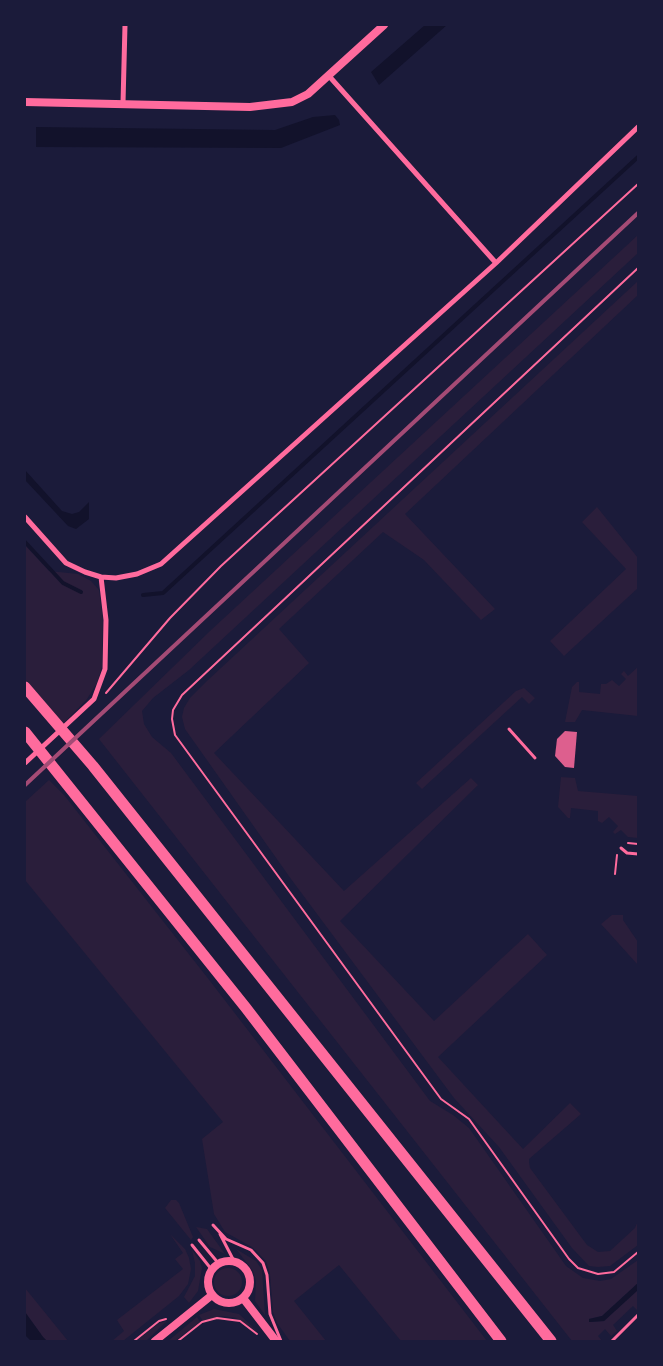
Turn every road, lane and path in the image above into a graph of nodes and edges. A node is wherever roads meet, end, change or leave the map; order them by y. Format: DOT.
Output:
graph roads {
  1 [pos="125,25"];
  2 [pos="384,25"];
  3 [pos="329,76"];
  4 [pos="25,102"];
  5 [pos="123,103"];
  6 [pos="638,127"];
  7 [pos="638,184"];
  8 [pos="496,263"];
  9 [pos="638,268"];
  10 [pos="25,517"];
  11 [pos="101,577"];
  12 [pos="170,618"];
  13 [pos="25,687"];
  14 [pos="509,729"];
  15 [pos="28,736"];
  16 [pos="535,758"];
  17 [pos="25,764"];
  18 [pos="621,848"];
  19 [pos="638,854"];
  20 [pos="213,1225"];
  21 [pos="219,1232"];
  22 [pos="199,1240"];
  23 [pos="192,1245"];
  24 [pos="638,1252"];
  25 [pos="235,1263"];
  26 [pos="220,1264"];
  27 [pos="212,1270"];
  28 [pos="212,1294"];
  29 [pos="242,1298"];
  30 [pos="638,1315"];
  31 [pos="184,1318"];
  32 [pos="261,1338"];
  33 [pos="134,1341"];
  34 [pos="155,1341"];
  35 [pos="178,1341"];
  36 [pos="276,1341"];
  37 [pos="281,1341"];
  38 [pos="501,1341"];
  39 [pos="551,1341"];
  40 [pos="612,1341"];
  1 -- 5 [label="street"];
  2 -- 3 [label="street"];
  3 -- 5 [label="street"];
  3 -- 8 [label="street"];
  4 -- 5 [label="street"];
  6 -- 8 [label="street"];
  7 -- 12 [label="path"];
  8 -- 11 [label="street"];
  9 -- 24 [label="path"];
  10 -- 11 [label="street"];
  11 -- 17 [label="street"];
  13 -- 39 [label="highway"];
  14 -- 16 [label="lane"];
  15 -- 38 [label="highway"];
  18 -- 19 [label="lane"];
  20 -- 21 [label="lane"];
  21 -- 25 [label="lane"];
  21 -- 37 [label="lane"];
  22 -- 26 [label="lane"];
  23 -- 27 [label="lane"];
  25 -- 26 [label="street"];
  25 -- 29 [label="street"];
  26 -- 27 [label="street"];
  27 -- 28 [label="street"];
  28 -- 29 [label="street"];
  28 -- 31 [label="street"];
  29 -- 36 [label="street"];
  30 -- 40 [label="lane"];
  31 -- 33 [label="path"];
  31 -- 34 [label="street"];
  32 -- 35 [label="path"];
}
